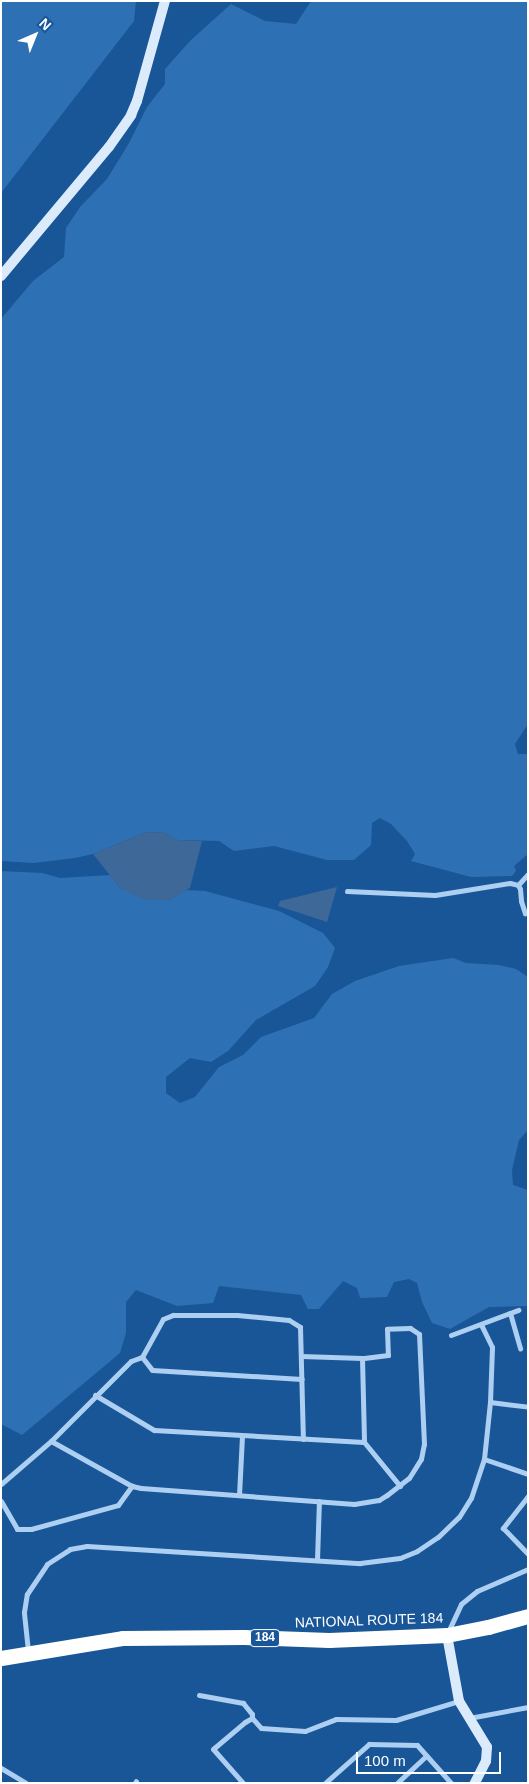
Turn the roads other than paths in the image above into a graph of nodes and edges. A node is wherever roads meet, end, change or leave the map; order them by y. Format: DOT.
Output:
graph roads {
  1 [pos="165,1"];
  2 [pos="1,276"];
  3 [pos="528,874"];
  4 [pos="518,885"];
  5 [pos="347,891"];
  6 [pos="528,913"];
  7 [pos="518,1310"];
  8 [pos="510,1313"];
  9 [pos="481,1324"];
  10 [pos="451,1335"];
  11 [pos="520,1349"];
  12 [pos="301,1356"];
  13 [pos="142,1357"];
  14 [pos="362,1358"];
  15 [pos="302,1380"];
  16 [pos="95,1395"];
  17 [pos="490,1402"];
  18 [pos="527,1408"];
  19 [pos="242,1436"];
  20 [pos="303,1439"];
  21 [pos="51,1441"];
  22 [pos="364,1442"];
  23 [pos="484,1458"];
  24 [pos="528,1474"];
  25 [pos="1,1484"];
  26 [pos="132,1486"];
  27 [pos="400,1486"];
  28 [pos="239,1495"];
  29 [pos="528,1496"];
  30 [pos="1,1501"];
  31 [pos="319,1501"];
  32 [pos="528,1554"];
  33 [pos="317,1560"];
  34 [pos="528,1569"];
  35 [pos="528,1616"];
  36 [pos="446,1635"];
  37 [pos="29,1654"];
  38 [pos="1,1658"];
  39 [pos="199,1695"];
  40 [pos="459,1702"];
  41 [pos="528,1706"];
  42 [pos="252,1718"];
  43 [pos="469,1718"];
  44 [pos="426,1756"];
  45 [pos="1,1768"];
  46 [pos="26,1783"];
  47 [pos="242,1783"];
  48 [pos="325,1783"];
  49 [pos="397,1783"];
  50 [pos="451,1783"];
  51 [pos="475,1783"];
  1 -- 2 [label="street"];
  3 -- 4 [label="street"];
  4 -- 5 [label="street"];
  4 -- 6 [label="street"];
  7 -- 8 [label="street"];
  8 -- 9 [label="street"];
  8 -- 11 [label="street"];
  9 -- 10 [label="street"];
  9 -- 17 [label="street"];
  12 -- 13 [label="street"];
  12 -- 14 [label="street"];
  12 -- 15 [label="street"];
  13 -- 15 [label="street"];
  13 -- 16 [label="street"];
  14 -- 22 [label="street"];
  14 -- 27 [label="street"];
  15 -- 20 [label="street"];
  16 -- 19 [label="street"];
  16 -- 21 [label="street"];
  17 -- 18 [label="street"];
  17 -- 23 [label="street"];
  19 -- 20 [label="street"];
  19 -- 28 [label="street"];
  20 -- 22 [label="street"];
  21 -- 25 [label="street"];
  21 -- 26 [label="street"];
  22 -- 27 [label="street"];
  23 -- 24 [label="street"];
  23 -- 33 [label="street"];
  26 -- 28 [label="street"];
  26 -- 30 [label="street"];
  27 -- 31 [label="street"];
  28 -- 31 [label="street"];
  29 -- 32 [label="street"];
  31 -- 33 [label="street"];
  33 -- 37 [label="street"];
  34 -- 36 [label="street"];
  35 -- 36 [label="highway, NATIONAL ROUTE 184 / 184"];
  36 -- 37 [label="highway, NATIONAL ROUTE 184 / 184"];
  36 -- 40 [label="street"];
  37 -- 38 [label="highway, NATIONAL ROUTE 184 / 184"];
  39 -- 42 [label="street"];
  40 -- 42 [label="street"];
  40 -- 43 [label="street"];
  41 -- 43 [label="street"];
  42 -- 47 [label="street"];
  43 -- 51 [label="street"];
  44 -- 48 [label="street"];
  44 -- 49 [label="street"];
  44 -- 50 [label="street"];
  45 -- 46 [label="street"];
}
